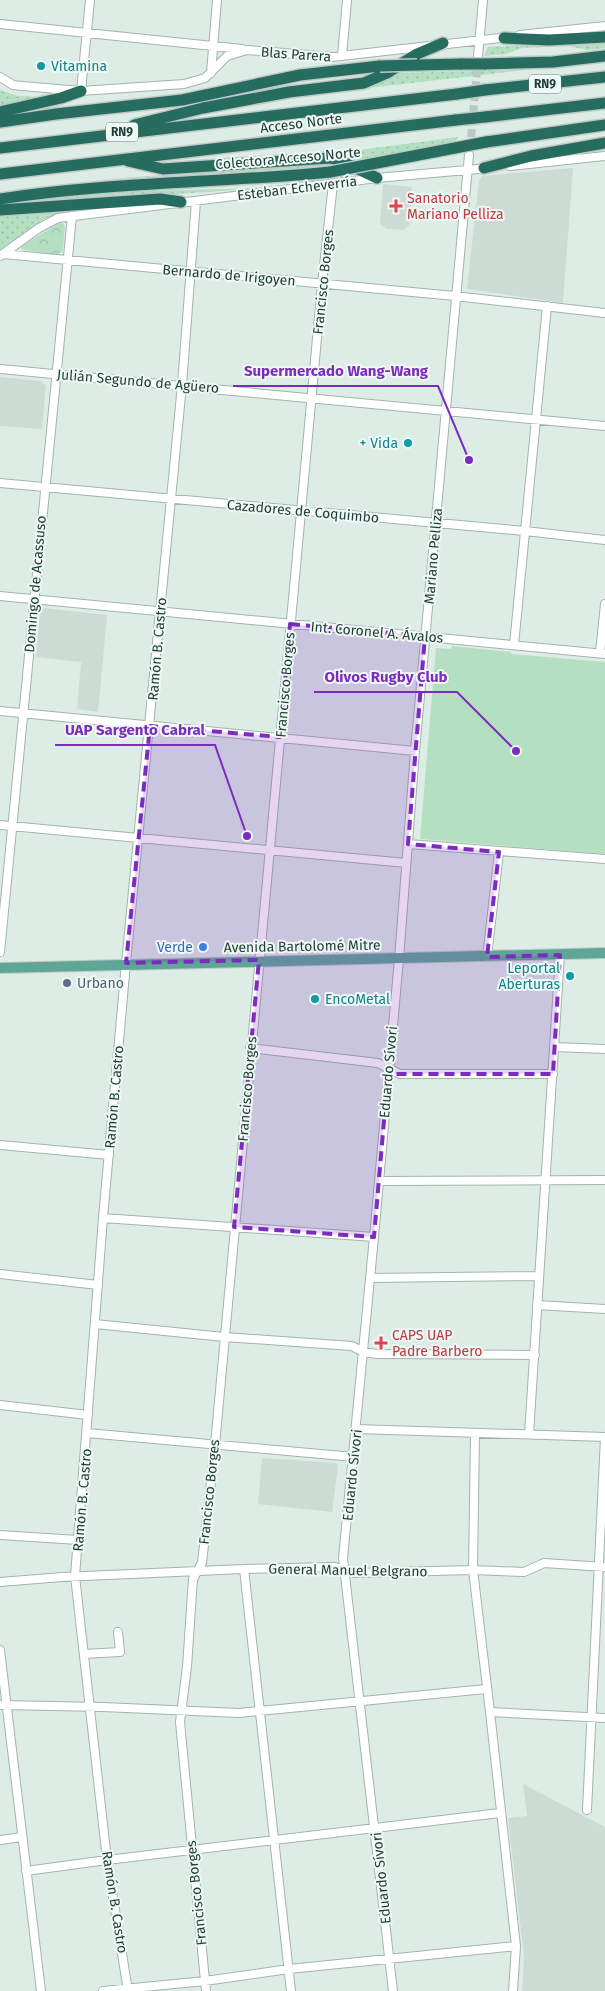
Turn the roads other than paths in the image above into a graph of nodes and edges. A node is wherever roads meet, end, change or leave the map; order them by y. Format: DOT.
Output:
graph roads {
  1 [pos="90,0"];
  2 [pos="217,0"];
  3 [pos="347,0"];
  4 [pos="483,0"];
  5 [pos="0,24"];
  6 [pos="605,26"];
  7 [pos="87,32"];
  8 [pos="605,37"];
  9 [pos="504,38"];
  10 [pos="480,39"];
  11 [pos="443,43"];
  12 [pos="213,45"];
  13 [pos="247,50"];
  14 [pos="342,56"];
  15 [pos="605,56"];
  16 [pos="481,60"];
  17 [pos="211,73"];
  18 [pos="0,77"];
  19 [pos="605,77"];
  20 [pos="81,92"];
  21 [pos="605,103"];
  22 [pos="0,112"];
  23 [pos="0,122"];
  24 [pos="605,125"];
  25 [pos="88,136"];
  26 [pos="605,143"];
  27 [pos="0,148"];
  28 [pos="469,154"];
  29 [pos="119,159"];
  30 [pos="605,159"];
  31 [pos="484,168"];
  32 [pos="468,170"];
  33 [pos="0,174"];
  34 [pos="377,178"];
  35 [pos="333,184"];
  36 [pos="0,199"];
  37 [pos="196,201"];
  38 [pos="181,202"];
  39 [pos="0,210"];
  40 [pos="72,216"];
  41 [pos="1,255"];
  42 [pos="66,261"];
  43 [pos="192,272"];
  44 [pos="322,284"];
  45 [pos="455,296"];
  46 [pos="547,306"];
  47 [pos="605,313"];
  48 [pos="0,369"];
  49 [pos="56,374"];
  50 [pos="182,385"];
  51 [pos="312,398"];
  52 [pos="446,410"];
  53 [pos="536,419"];
  54 [pos="605,426"];
  55 [pos="0,483"];
  56 [pos="44,487"];
  57 [pos="170,499"];
  58 [pos="302,510"];
  59 [pos="436,524"];
  60 [pos="525,531"];
  61 [pos="605,540"];
  62 [pos="0,596"];
  63 [pos="34,600"];
  64 [pos="605,604"];
  65 [pos="161,612"];
  66 [pos="290,624"];
  67 [pos="425,636"];
  68 [pos="514,645"];
  69 [pos="603,654"];
  70 [pos="0,711"];
  71 [pos="22,714"];
  72 [pos="150,726"];
  73 [pos="280,737"];
  74 [pos="415,751"];
  75 [pos="0,825"];
  76 [pos="12,826"];
  77 [pos="138,837"];
  78 [pos="408,844"];
  79 [pos="270,850"];
  80 [pos="499,852"];
  81 [pos="605,860"];
  82 [pos="406,863"];
  83 [pos="0,952"];
  84 [pos="605,953"];
  85 [pos="560,955"];
  86 [pos="487,957"];
  87 [pos="399,959"];
  88 [pos="259,960"];
  89 [pos="126,964"];
  90 [pos="0,968"];
  91 [pos="555,1047"];
  92 [pos="250,1048"];
  93 [pos="605,1049"];
  94 [pos="389,1068"];
  95 [pos="553,1074"];
  96 [pos="0,1145"];
  97 [pos="109,1155"];
  98 [pos="546,1179"];
  99 [pos="379,1180"];
  100 [pos="605,1180"];
  101 [pos="103,1218"];
  102 [pos="234,1227"];
  103 [pos="374,1237"];
  104 [pos="0,1274"];
  105 [pos="539,1276"];
  106 [pos="370,1278"];
  107 [pos="98,1285"];
  108 [pos="537,1305"];
  109 [pos="605,1309"];
  110 [pos="95,1324"];
  111 [pos="224,1337"];
  112 [pos="363,1352"];
  113 [pos="535,1354"];
  114 [pos="0,1405"];
  115 [pos="88,1415"];
  116 [pos="357,1429"];
  117 [pos="88,1433"];
  118 [pos="475,1433"];
  119 [pos="529,1434"];
  120 [pos="605,1438"];
  121 [pos="215,1446"];
  122 [pos="354,1457"];
  123 [pos="0,1535"];
  124 [pos="78,1540"];
  125 [pos="602,1566"];
  126 [pos="244,1569"];
  127 [pos="343,1569"];
  128 [pos="198,1570"];
  129 [pos="473,1570"];
  130 [pos="75,1576"];
  131 [pos="0,1582"];
  132 [pos="118,1632"];
  133 [pos="0,1650"];
  134 [pos="84,1654"];
  135 [pos="486,1689"];
  136 [pos="360,1702"];
  137 [pos="3,1705"];
  138 [pos="89,1707"];
  139 [pos="182,1712"];
  140 [pos="261,1712"];
  141 [pos="490,1712"];
  142 [pos="592,1717"];
  143 [pos="605,1718"];
  144 [pos="587,1810"];
  145 [pos="500,1813"];
  146 [pos="376,1828"];
  147 [pos="22,1837"];
  148 [pos="0,1840"];
  149 [pos="274,1840"];
  150 [pos="192,1850"];
  151 [pos="107,1860"];
  152 [pos="26,1871"];
  153 [pos="516,1946"];
  154 [pos="389,1959"];
  155 [pos="289,1969"];
  156 [pos="205,1981"];
  157 [pos="128,1990"];
  158 [pos="40,1991"];
  159 [pos="103,1991"];
  160 [pos="206,1991"];
  161 [pos="291,1991"];
  162 [pos="393,1991"];
  163 [pos="513,1991"];
  1 -- 7 [label="street"];
  2 -- 12 [label="street"];
  3 -- 14 [label="street"];
  4 -- 10 [label="street"];
  5 -- 7 [label="street"];
  6 -- 9 [label="street, Blas Parera"];
  7 -- 12 [label="street"];
  7 -- 20 [label="street"];
  8 -- 9 [label="highway"];
  9 -- 10 [label="street, Blas Parera"];
  10 -- 11 [label="street, Blas Parera"];
  10 -- 16 [label="street"];
  11 -- 14 [label="street, Blas Parera"];
  11 -- 25 [label="highway"];
  12 -- 13 [label="street"];
  12 -- 17 [label="street"];
  13 -- 14 [label="street, Blas Parera"];
  13 -- 17 [label="street, Blas Parera"];
  15 -- 16 [label="highway"];
  16 -- 23 [label="highway, bridge"];
  17 -- 20 [label="street, Blas Parera"];
  18 -- 20 [label="street, Blas Parera"];
  19 -- 25 [label="highway, Acceso Norte / RN9, bridge"];
  20 -- 22 [label="highway"];
  21 -- 29 [label="highway, Acceso Norte / RN9, bridge"];
  24 -- 36 [label="highway, Colectora Acceso Norte, bridge"];
  25 -- 27 [label="highway, Acceso Norte / RN9"];
  26 -- 31 [label="highway"];
  28 -- 32 [label="street, Mariano Pelliza"];
  29 -- 33 [label="highway, Acceso Norte / RN9"];
  29 -- 34 [label="highway"];
  30 -- 31 [label="street, Esteban Echeverría"];
  31 -- 32 [label="street, Esteban Echeverría"];
  32 -- 34 [label="street, Esteban Echeverría"];
  32 -- 45 [label="street, Mariano Pelliza"];
  34 -- 35 [label="street, Esteban Echeverría"];
  35 -- 37 [label="street, Esteban Echeverría"];
  35 -- 44 [label="street, Francisco Borges"];
  37 -- 38 [label="street, Esteban Echeverría"];
  37 -- 43 [label="street, Ramón B. Castro"];
  38 -- 39 [label="highway"];
  38 -- 40 [label="street, Esteban Echeverría"];
  40 -- 41 [label="street, Esteban Echeverría"];
  40 -- 42 [label="street, Domingo de Acassuso"];
  41 -- 42 [label="street, Bernardo de Irigoyen"];
  42 -- 43 [label="street, Bernardo de Irigoyen"];
  42 -- 49 [label="street, Domingo de Acassuso"];
  43 -- 44 [label="street, Bernardo de Irigoyen"];
  43 -- 50 [label="street, Ramón B. Castro"];
  44 -- 45 [label="street, Bernardo de Irigoyen"];
  44 -- 51 [label="street, Francisco Borges"];
  45 -- 46 [label="street, Bernardo de Irigoyen"];
  45 -- 52 [label="street, Mariano Pelliza"];
  46 -- 47 [label="street, Bernardo de Irigoyen"];
  46 -- 53 [label="street"];
  48 -- 49 [label="street, Julián Segundo de Agüero"];
  49 -- 50 [label="street, Julián Segundo de Agüero"];
  49 -- 56 [label="street, Domingo de Acassuso"];
  50 -- 51 [label="street, Julián Segundo de Agüero"];
  50 -- 57 [label="street, Ramón B. Castro"];
  51 -- 52 [label="street, Julián Segundo de Agüero"];
  51 -- 58 [label="street, Francisco Borges"];
  52 -- 53 [label="street, Julián Segundo de Agüero"];
  52 -- 59 [label="street, Mariano Pelliza"];
  53 -- 54 [label="street, Julián Segundo de Agüero"];
  53 -- 60 [label="street"];
  55 -- 56 [label="street, Cazadores de Coquimbo"];
  56 -- 57 [label="street, Cazadores de Coquimbo"];
  56 -- 63 [label="street, Domingo de Acassuso"];
  57 -- 58 [label="street, Cazadores de Coquimbo"];
  57 -- 65 [label="street, Ramón B. Castro"];
  58 -- 59 [label="street, Cazadores de Coquimbo"];
  58 -- 66 [label="street, Francisco Borges"];
  59 -- 60 [label="street, Cazadores de Coquimbo"];
  59 -- 67 [label="street, Mariano Pelliza"];
  60 -- 61 [label="street, Cazadores de Coquimbo"];
  60 -- 68 [label="street"];
  62 -- 63 [label="street, Int. Coronel A. Ávalos"];
  63 -- 65 [label="street, Int. Coronel A. Ávalos"];
  63 -- 71 [label="street, Domingo de Acassuso"];
  64 -- 69 [label="street"];
  65 -- 66 [label="street, Int. Coronel A. Ávalos"];
  65 -- 72 [label="street, Ramón B. Castro"];
  66 -- 67 [label="street, Int. Coronel A. Ávalos"];
  66 -- 73 [label="street, Francisco Borges"];
  67 -- 68 [label="street, Int. Coronel A. Ávalos"];
  67 -- 74 [label="street, Mariano Pelliza"];
  68 -- 69 [label="street, Int. Coronel A. Ávalos"];
  70 -- 71 [label="street"];
  71 -- 72 [label="street"];
  71 -- 76 [label="street, Domingo de Acassuso"];
  72 -- 73 [label="street"];
  72 -- 77 [label="street, Ramón B. Castro"];
  73 -- 74 [label="street"];
  73 -- 79 [label="street, Francisco Borges"];
  74 -- 78 [label="street, Mariano Pelliza"];
  75 -- 76 [label="street"];
  76 -- 77 [label="street"];
  76 -- 83 [label="street, Domingo de Acassuso"];
  77 -- 79 [label="street"];
  77 -- 89 [label="street, Ramón B. Castro"];
  78 -- 80 [label="street"];
  78 -- 82 [label="street, Mariano Pelliza"];
  79 -- 82 [label="street"];
  79 -- 88 [label="street, Francisco Borges"];
  80 -- 81 [label="street"];
  80 -- 86 [label="street"];
  82 -- 87 [label="street, Mariano Pelliza"];
  84 -- 85 [label="main road, Avenida Bartolomé Mitre"];
  85 -- 86 [label="main road, Avenida Bartolomé Mitre"];
  85 -- 91 [label="street"];
  86 -- 87 [label="main road, Avenida Bartolomé Mitre"];
  87 -- 88 [label="main road, Avenida Bartolomé Mitre"];
  87 -- 94 [label="street, Eduardo Sívori"];
  88 -- 89 [label="main road, Avenida Bartolomé Mitre"];
  88 -- 92 [label="street, Francisco Borges"];
  89 -- 90 [label="main road, Avenida Bartolomé Mitre"];
  89 -- 97 [label="street, Ramón B. Castro"];
  91 -- 93 [label="street"];
  91 -- 95 [label="street"];
  92 -- 94 [label="street"];
  92 -- 102 [label="street, Francisco Borges"];
  94 -- 95 [label="street"];
  94 -- 99 [label="street, Eduardo Sívori"];
  95 -- 98 [label="street"];
  96 -- 97 [label="street"];
  97 -- 101 [label="street, Ramón B. Castro"];
  98 -- 99 [label="street"];
  98 -- 100 [label="street"];
  98 -- 105 [label="street"];
  99 -- 103 [label="street, Eduardo Sívori"];
  101 -- 102 [label="street"];
  101 -- 107 [label="street, Ramón B. Castro"];
  102 -- 103 [label="street"];
  102 -- 111 [label="street, Francisco Borges"];
  103 -- 106 [label="street, Eduardo Sívori"];
  104 -- 107 [label="street"];
  105 -- 106 [label="street"];
  105 -- 108 [label="street"];
  106 -- 112 [label="street, Eduardo Sívori"];
  107 -- 110 [label="street, Ramón B. Castro"];
  108 -- 109 [label="street"];
  108 -- 113 [label="street"];
  110 -- 111 [label="street"];
  110 -- 115 [label="street, Ramón B. Castro"];
  111 -- 112 [label="street"];
  111 -- 121 [label="street, Francisco Borges"];
  112 -- 113 [label="street"];
  112 -- 116 [label="street, Eduardo Sívori"];
  113 -- 119 [label="street"];
  114 -- 115 [label="street"];
  115 -- 117 [label="street, Ramón B. Castro"];
  116 -- 118 [label="street"];
  116 -- 122 [label="street, Eduardo Sívori"];
  117 -- 121 [label="street"];
  117 -- 124 [label="street, Ramón B. Castro"];
  118 -- 119 [label="street"];
  118 -- 129 [label="street"];
  119 -- 120 [label="street"];
  120 -- 125 [label="street"];
  121 -- 122 [label="street"];
  121 -- 128 [label="street, Francisco Borges"];
  122 -- 127 [label="street, Eduardo Sívori"];
  123 -- 124 [label="street"];
  124 -- 130 [label="street, Ramón B. Castro"];
  125 -- 129 [label="street, General Manuel Belgrano"];
  125 -- 142 [label="street"];
  126 -- 127 [label="street, General Manuel Belgrano"];
  126 -- 128 [label="street, General Manuel Belgrano"];
  126 -- 140 [label="street"];
  127 -- 129 [label="street, General Manuel Belgrano"];
  127 -- 136 [label="street, Eduardo Sívori"];
  128 -- 130 [label="street, General Manuel Belgrano"];
  128 -- 139 [label="street, Francisco Borges"];
  129 -- 135 [label="street"];
  130 -- 131 [label="street, General Manuel Belgrano"];
  130 -- 134 [label="street, Ramón B. Castro"];
  132 -- 134 [label="street"];
  133 -- 137 [label="street"];
  134 -- 138 [label="street, Ramón B. Castro"];
  135 -- 136 [label="street"];
  135 -- 141 [label="street"];
  136 -- 140 [label="street"];
  136 -- 146 [label="street, Eduardo Sívori"];
  137 -- 138 [label="street"];
  137 -- 147 [label="street"];
  138 -- 139 [label="street"];
  138 -- 151 [label="street, Ramón B. Castro"];
  139 -- 140 [label="street"];
  139 -- 150 [label="street, Francisco Borges"];
  140 -- 149 [label="street"];
  141 -- 142 [label="street"];
  141 -- 145 [label="street"];
  142 -- 143 [label="street"];
  142 -- 144 [label="street"];
  145 -- 146 [label="street"];
  145 -- 153 [label="street"];
  146 -- 149 [label="street"];
  146 -- 154 [label="street, Eduardo Sívori"];
  147 -- 148 [label="street"];
  147 -- 152 [label="street"];
  149 -- 150 [label="street"];
  149 -- 155 [label="street"];
  150 -- 151 [label="street"];
  150 -- 156 [label="street, Francisco Borges"];
  151 -- 152 [label="street"];
  151 -- 157 [label="street, Ramón B. Castro"];
  152 -- 158 [label="street"];
  153 -- 154 [label="street"];
  153 -- 163 [label="street"];
  154 -- 155 [label="street"];
  154 -- 162 [label="street, Eduardo Sívori"];
  155 -- 156 [label="street"];
  155 -- 161 [label="street"];
  156 -- 157 [label="street"];
  156 -- 160 [label="street, Francisco Borges"];
  157 -- 159 [label="street"];
}
